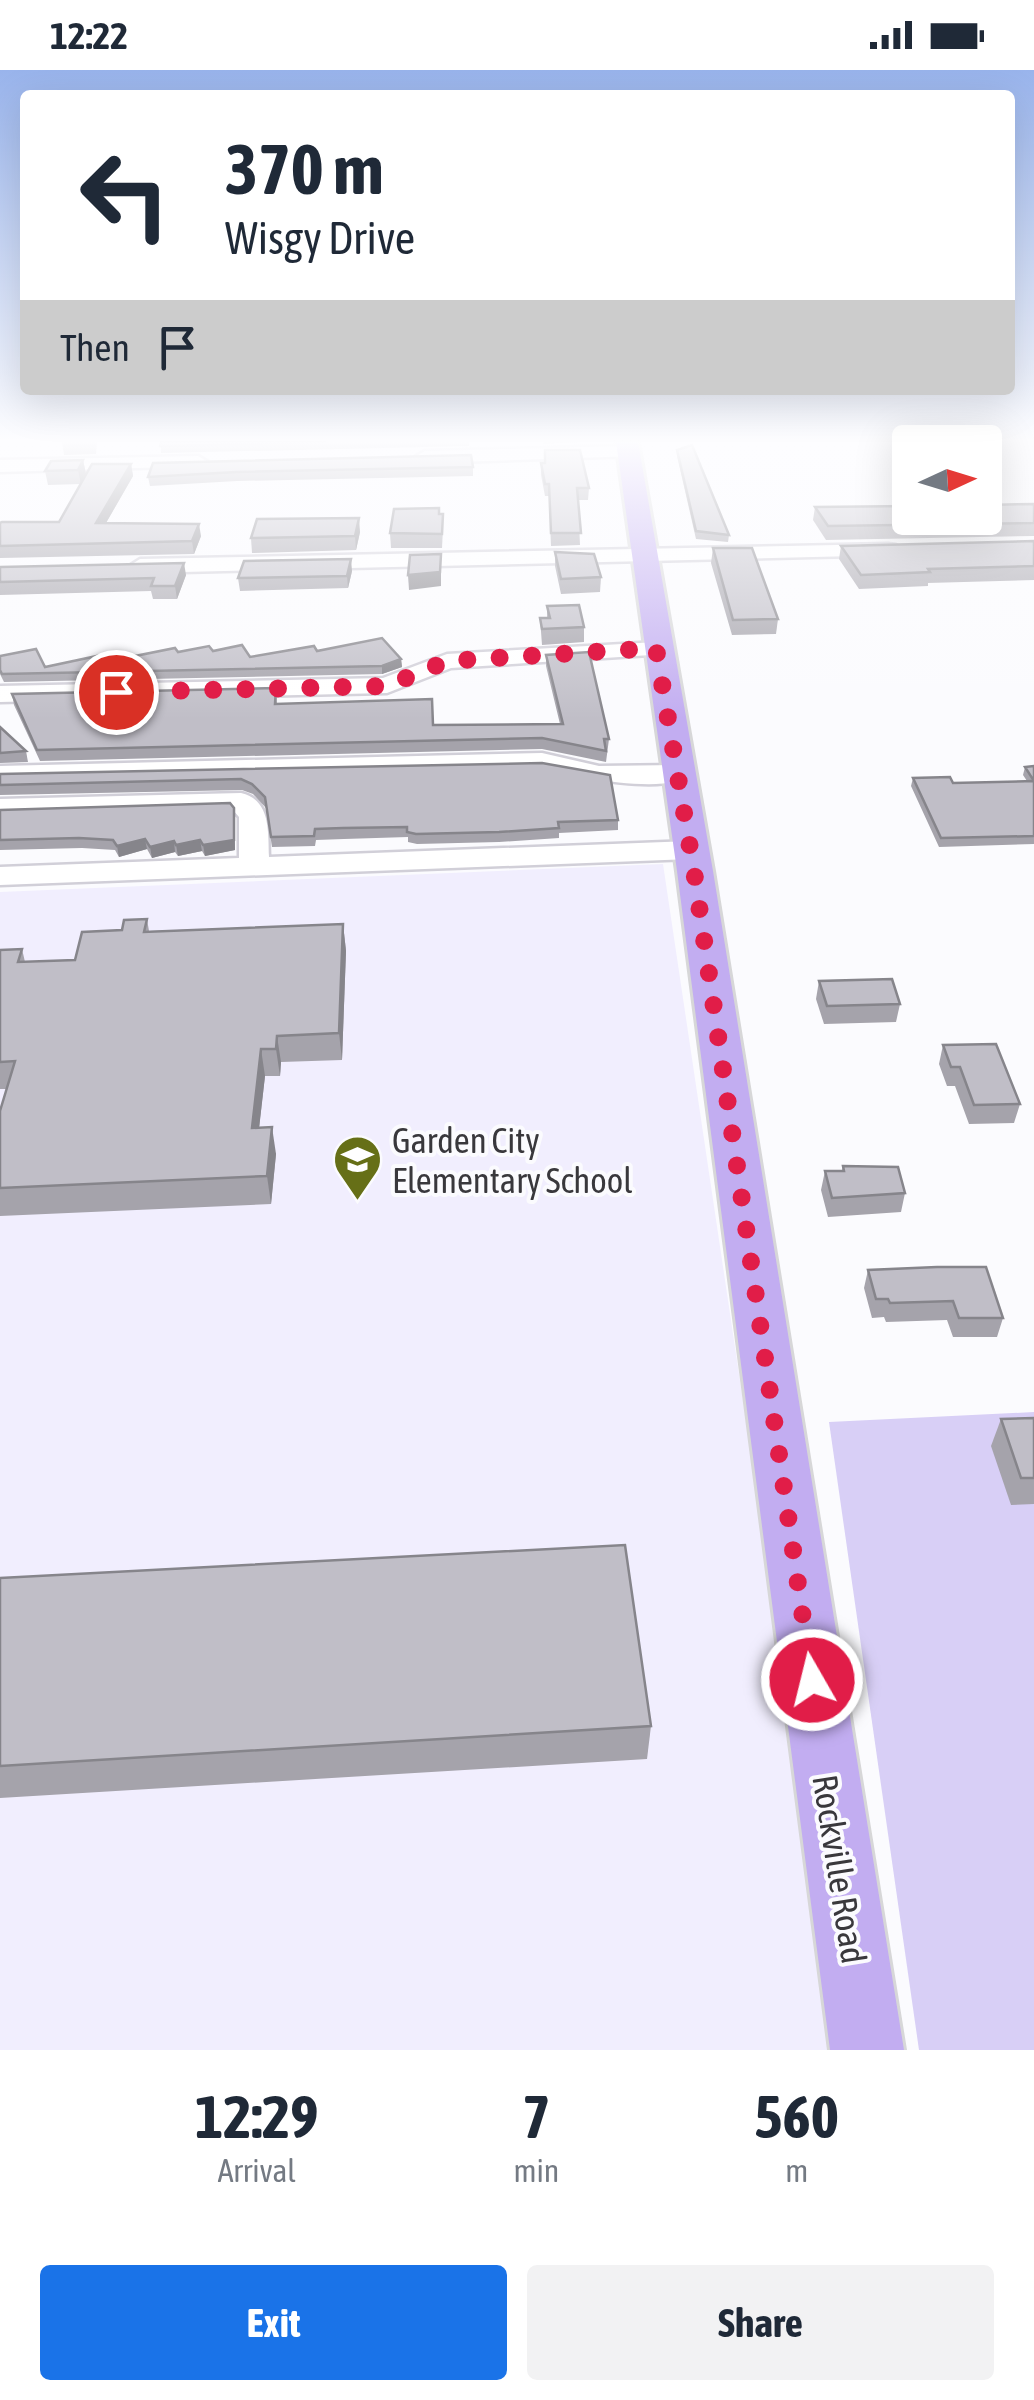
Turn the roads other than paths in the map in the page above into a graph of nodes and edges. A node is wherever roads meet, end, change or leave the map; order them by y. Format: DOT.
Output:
graph roads {
  1 [pos="640,534"];
  2 [pos="920,549"];
  3 [pos="643,555"];
  4 [pos="119,566"];
  5 [pos="656,648"];
  6 [pos="0,694"];
  7 [pos="678,773"];
  8 [pos="0,774"];
  9 [pos="0,808"];
  10 [pos="691,850"];
  11 [pos="254,865"];
  12 [pos="0,876"];
  13 [pos="868,2050"];
  1 -- 3 [label="main road, Rockville Road"];
  2 -- 3 [label="street"];
  3 -- 4 [label="street"];
  3 -- 5 [label="main road, Rockville Road"];
  5 -- 6 [label="street"];
  5 -- 7 [label="main road, Rockville Road"];
  7 -- 8 [label="street"];
  7 -- 10 [label="main road, Rockville Road"];
  9 -- 11 [label="street"];
  10 -- 11 [label="street"];
  10 -- 13 [label="main road, Rockville Road"];
  11 -- 12 [label="street"];
}
